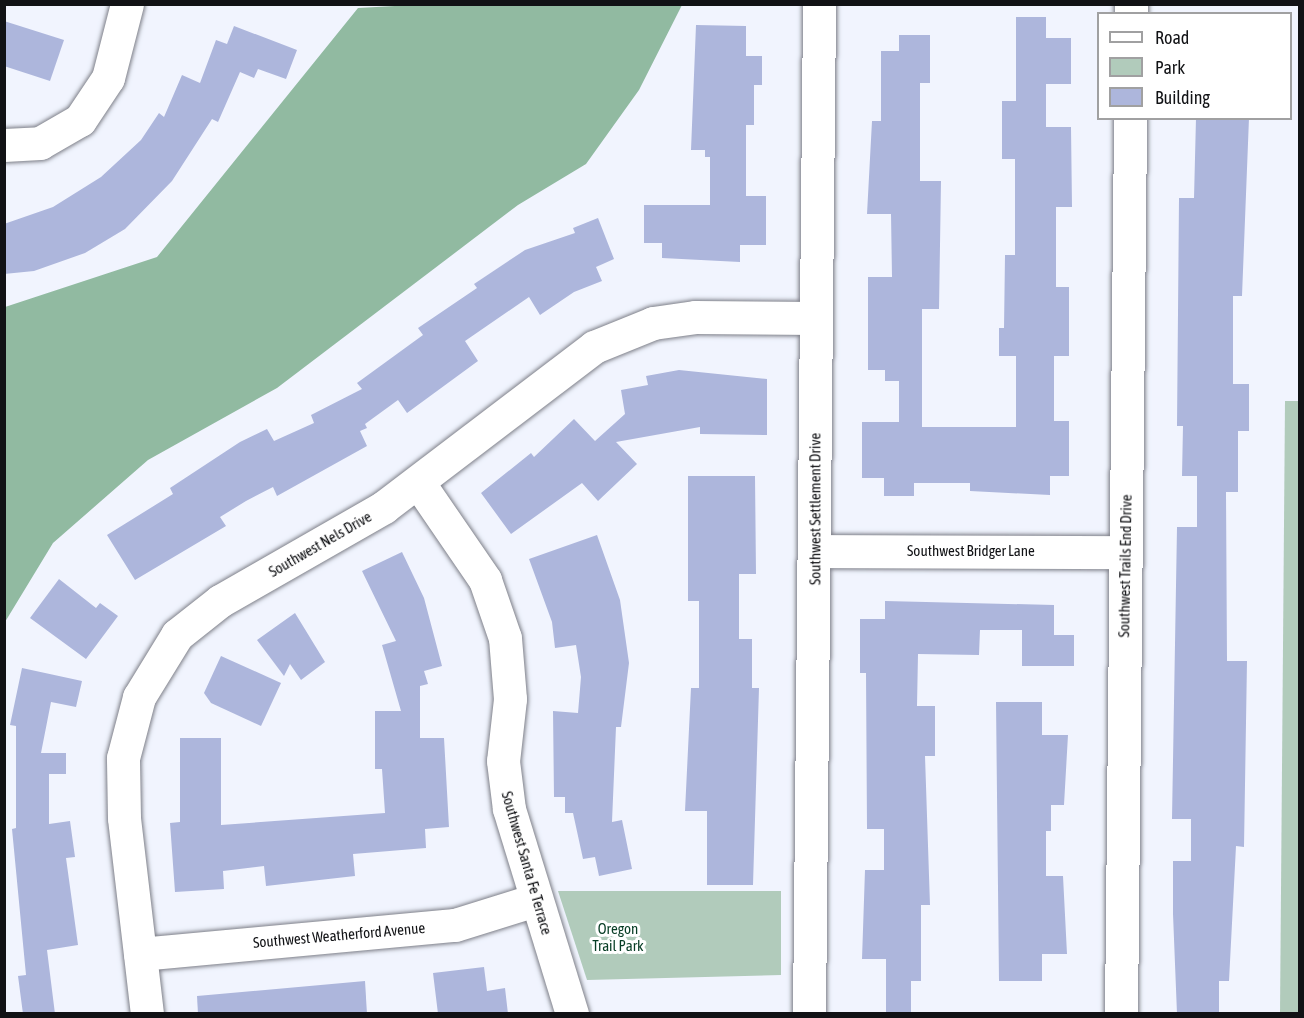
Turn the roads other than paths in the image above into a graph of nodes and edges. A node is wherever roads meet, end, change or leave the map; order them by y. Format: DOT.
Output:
graph roads {
  1 [pos="128,4"];
  2 [pos="819,4"];
  3 [pos="1130,120"];
  4 [pos="4,145"];
  5 [pos="815,318"];
  6 [pos="418,482"];
  7 [pos="816,551"];
  8 [pos="1125,552"];
  9 [pos="535,900"];
  10 [pos="140,954"];
  11 [pos="147,1014"];
  12 [pos="572,1014"];
  13 [pos="810,1014"];
  14 [pos="1121,1014"];
  1 -- 4 [label="street"];
  2 -- 5 [label="street, Southwest Settlement Drive"];
  3 -- 8 [label="street, Southwest Trails End Drive"];
  5 -- 6 [label="street, Southwest Nels Drive"];
  5 -- 7 [label="street, Southwest Settlement Drive"];
  6 -- 9 [label="street, Southwest Santa Fe Terrace"];
  6 -- 10 [label="street, Southwest Nels Drive"];
  7 -- 8 [label="street, Southwest Bridger Lane"];
  7 -- 13 [label="street, Southwest Settlement Drive"];
  8 -- 14 [label="street, Southwest Trails End Drive"];
  9 -- 10 [label="street, Southwest Weatherford Avenue"];
  9 -- 12 [label="street, Southwest Santa Fe Terrace"];
  10 -- 11 [label="street, Southwest Nels Drive"];
}
